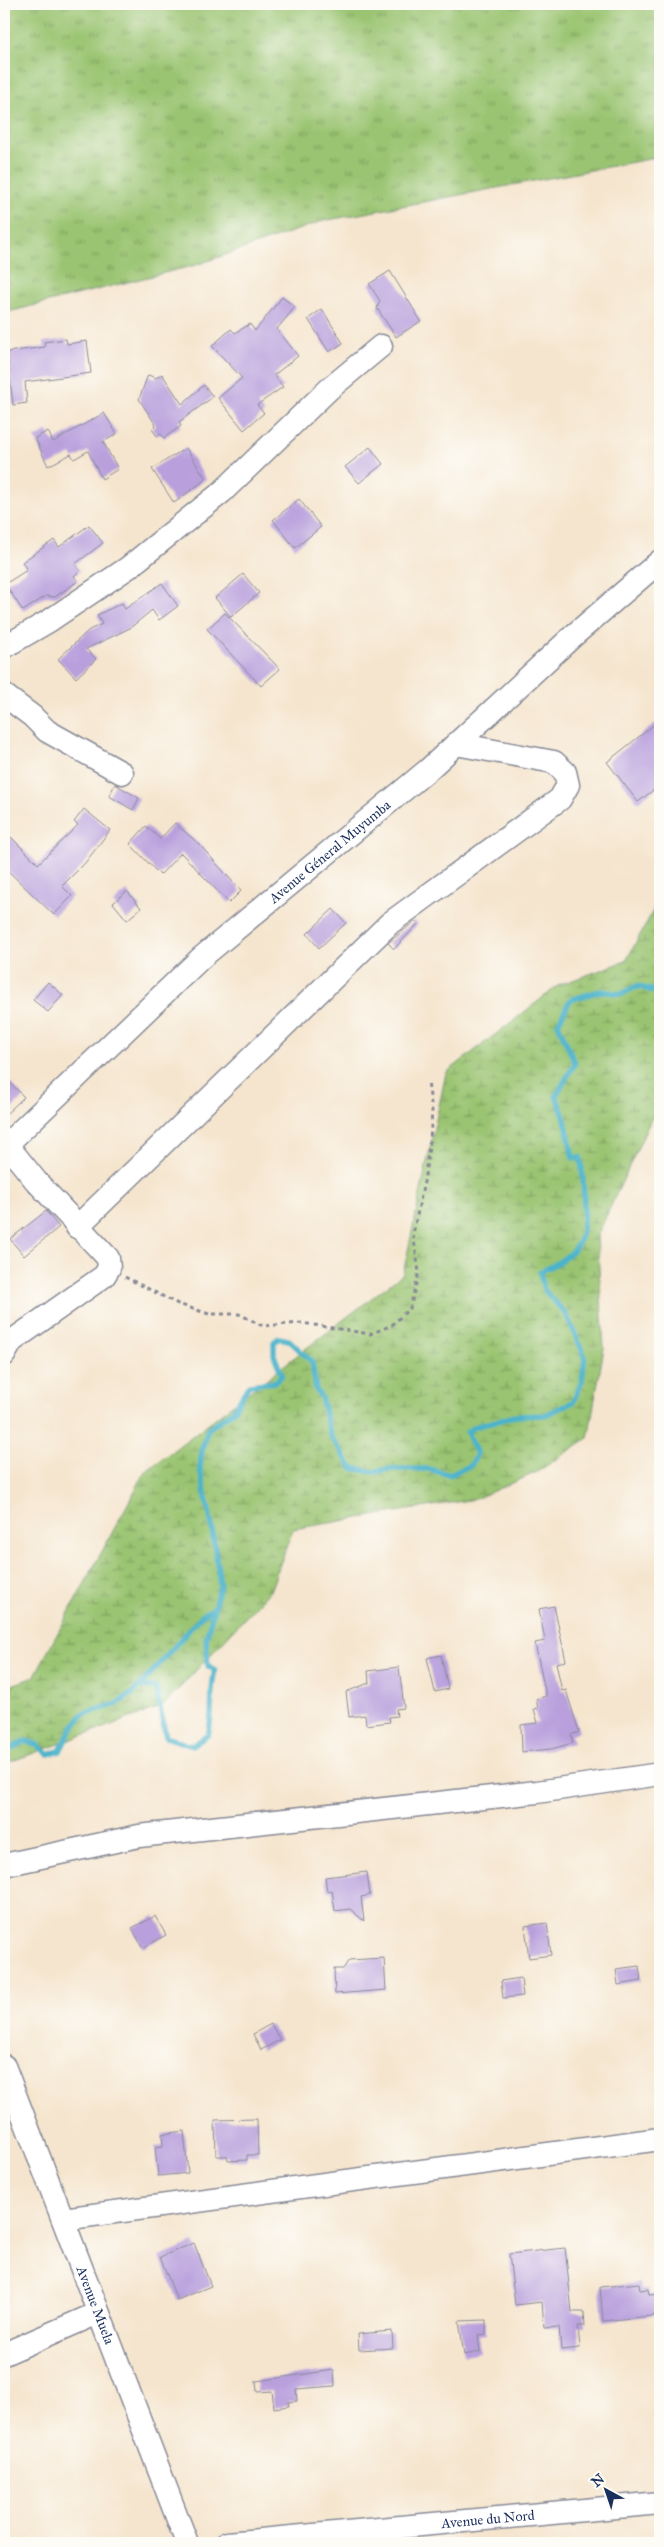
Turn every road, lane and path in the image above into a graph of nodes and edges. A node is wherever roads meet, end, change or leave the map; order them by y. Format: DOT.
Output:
graph roads {
  1 [pos="381,346"];
  2 [pos="660,561"];
  3 [pos="4,647"];
  4 [pos="4,695"];
  5 [pos="456,744"];
  6 [pos="122,773"];
  7 [pos="428,1082"];
  8 [pos="5,1146"];
  9 [pos="77,1227"];
  10 [pos="109,1268"];
  11 [pos="4,1355"];
  12 [pos="660,1774"];
  13 [pos="4,1865"];
  14 [pos="4,2066"];
  15 [pos="660,2139"];
  16 [pos="63,2219"];
  17 [pos="98,2313"];
  18 [pos="4,2354"];
  19 [pos="660,2503"];
  20 [pos="188,2543"];
  21 [pos="227,2543"];
  1 -- 3 [label="street"];
  2 -- 5 [label="street, Avenue Géneral Muyumba"];
  4 -- 6 [label="street"];
  5 -- 8 [label="street, Avenue Géneral Muyumba"];
  5 -- 9 [label="street"];
  7 -- 10 [label="path"];
  8 -- 9 [label="street"];
  9 -- 10 [label="street"];
  10 -- 11 [label="street"];
  12 -- 13 [label="street"];
  14 -- 16 [label="street, Avenue Muela"];
  15 -- 16 [label="street"];
  16 -- 17 [label="street, Avenue Muela"];
  17 -- 18 [label="street"];
  17 -- 20 [label="street, Avenue Muela"];
  19 -- 21 [label="street, Avenue du Nord"];
}
